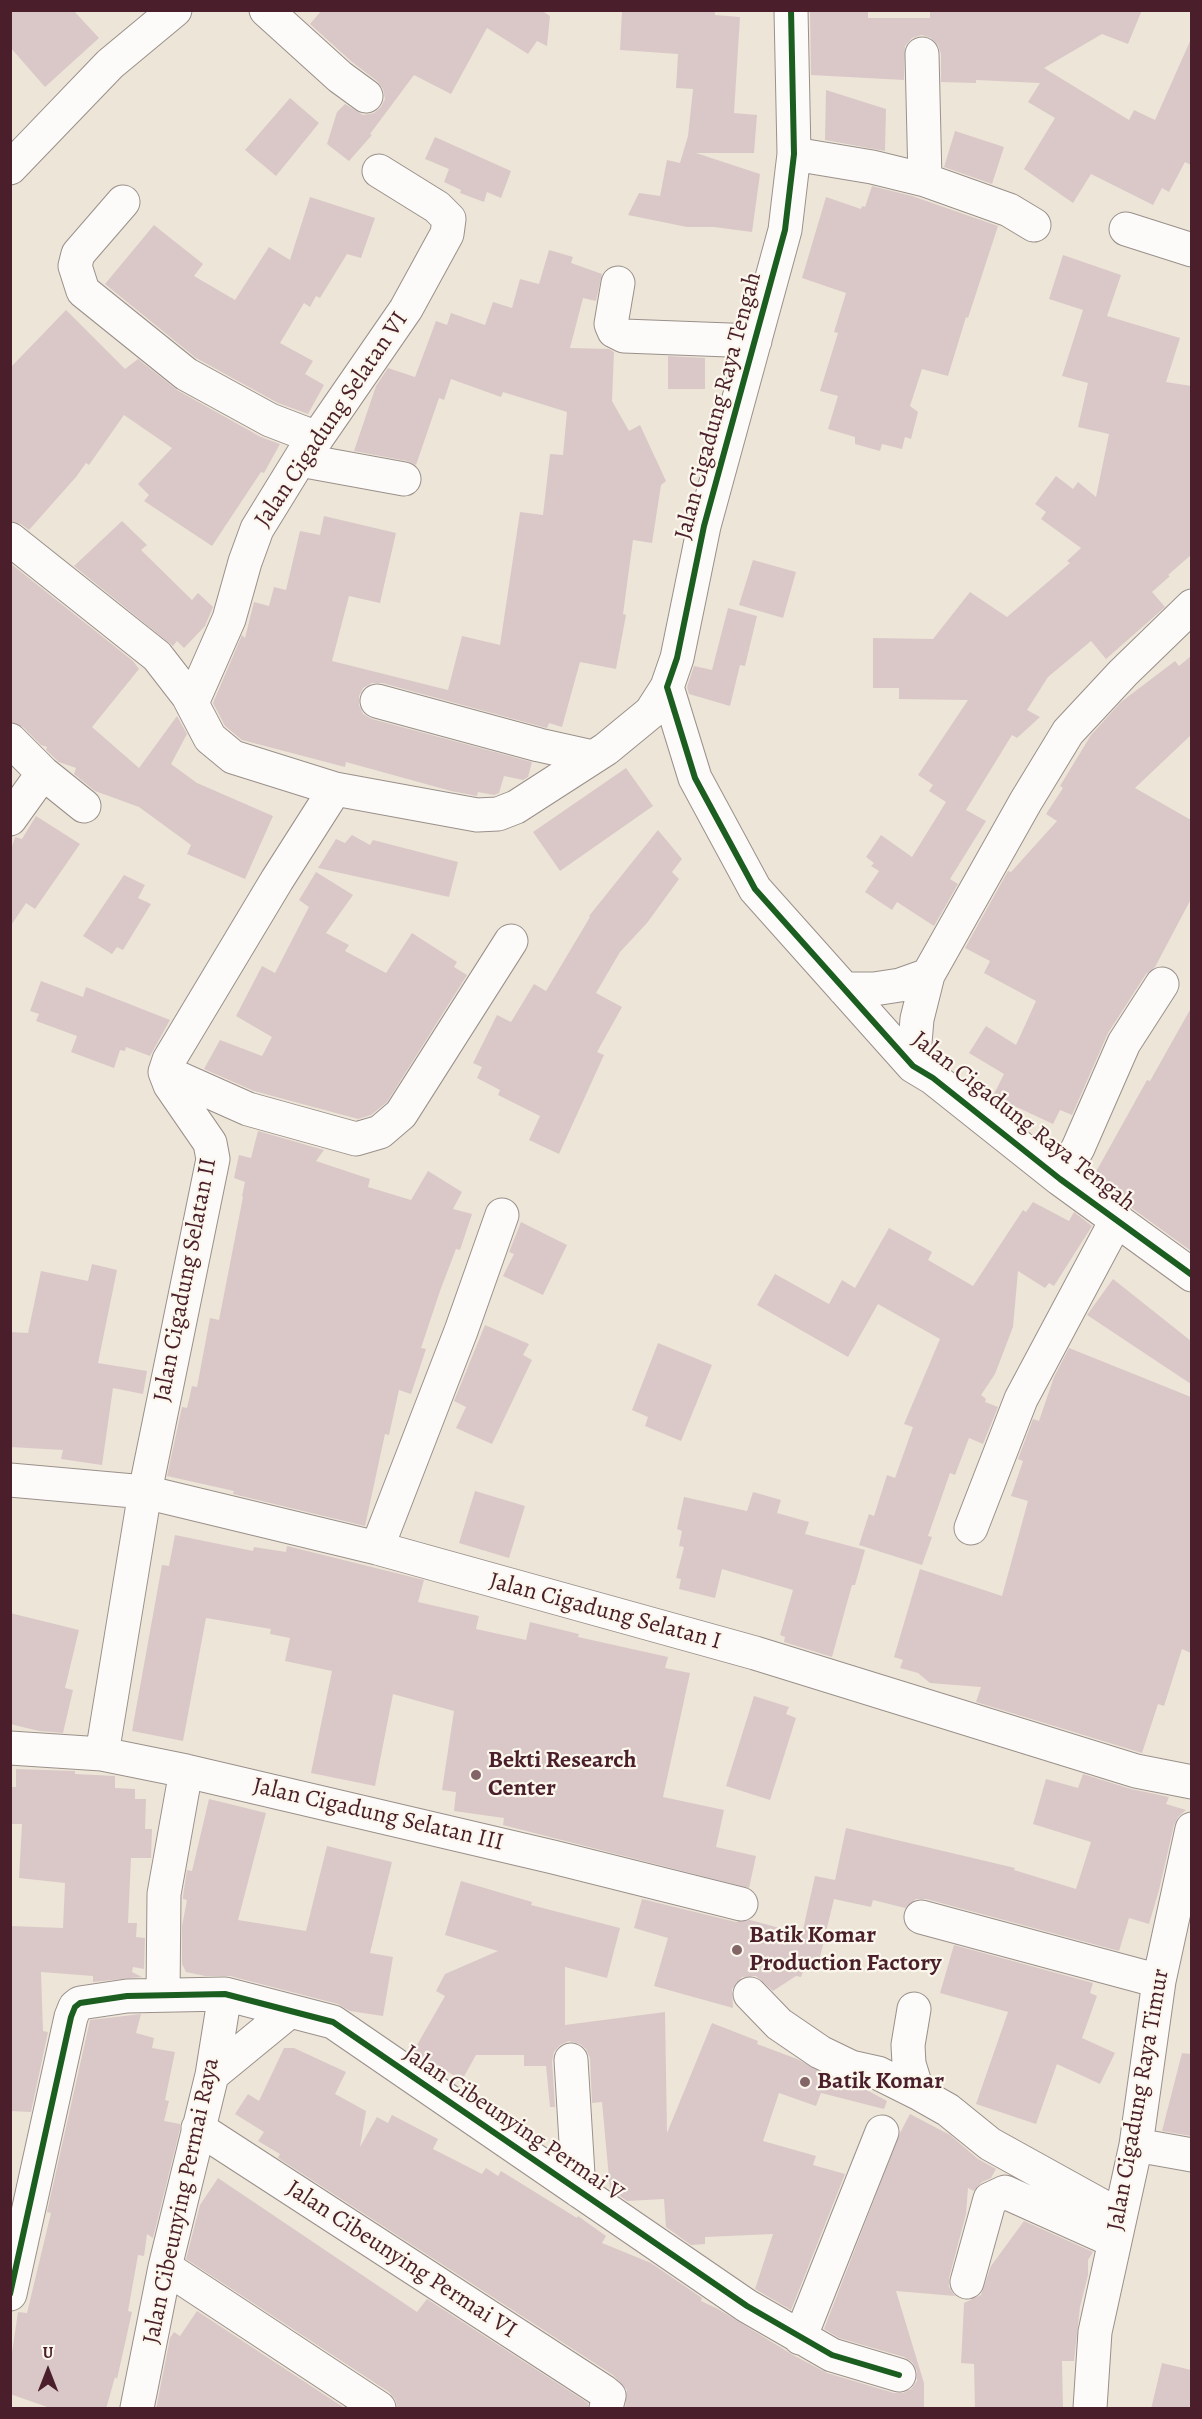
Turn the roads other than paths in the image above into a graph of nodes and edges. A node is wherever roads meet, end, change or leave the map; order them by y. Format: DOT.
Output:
graph roads {
  1 [pos="175,10"];
  2 [pos="266,10"];
  3 [pos="791,10"];
  4 [pos="922,54"];
  5 [pos="366,96"];
  6 [pos="794,154"];
  7 [pos="10,168"];
  8 [pos="379,171"];
  9 [pos="925,180"];
  10 [pos="123,202"];
  11 [pos="1034,225"];
  12 [pos="1126,229"];
  13 [pos="1191,250"];
  14 [pos="618,283"];
  15 [pos="755,340"];
  16 [pos="308,449"];
  17 [pos="404,479"];
  18 [pos="10,538"];
  19 [pos="1191,606"];
  20 [pos="667,687"];
  21 [pos="377,701"];
  22 [pos="192,703"];
  23 [pos="10,740"];
  24 [pos="593,757"];
  25 [pos="43,773"];
  26 [pos="335,789"];
  27 [pos="84,806"];
  28 [pos="10,819"];
  29 [pos="511,941"];
  30 [pos="928,975"];
  31 [pos="1162,984"];
  32 [pos="844,988"];
  33 [pos="913,1066"];
  34 [pos="165,1072"];
  35 [pos="1060,1179"];
  36 [pos="502,1215"];
  37 [pos="1117,1219"];
  38 [pos="1191,1275"];
  39 [pos="10,1480"];
  40 [pos="145,1492"];
  41 [pos="971,1528"];
  42 [pos="377,1548"];
  43 [pos="10,1748"];
  44 [pos="102,1754"];
  45 [pos="186,1770"];
  46 [pos="1191,1782"];
  47 [pos="1191,1829"];
  48 [pos="1184,1899"];
  49 [pos="741,1904"];
  50 [pos="921,1917"];
  51 [pos="1159,1981"];
  52 [pos="225,1994"];
  53 [pos="750,1994"];
  54 [pos="162,1995"];
  55 [pos="914,2009"];
  56 [pos="290,2011"];
  57 [pos="571,2060"];
  58 [pos="212,2075"];
  59 [pos="918,2093"];
  60 [pos="198,2128"];
  61 [pos="882,2132"];
  62 [pos="1136,2145"];
  63 [pos="1191,2155"];
  64 [pos="579,2191"];
  65 [pos="1117,2229"];
  66 [pos="165,2267"];
  67 [pos="967,2282"];
  68 [pos="10,2294"];
  69 [pos="800,2338"];
  70 [pos="899,2375"];
  71 [pos="605,2400"];
  72 [pos="137,2409"];
  73 [pos="379,2409"];
  74 [pos="1090,2409"];
  1 -- 7 [label="street"];
  2 -- 5 [label="street"];
  3 -- 6 [label="street, Jalan Cigadung Raya Tengah"];
  4 -- 9 [label="street"];
  6 -- 9 [label="street"];
  6 -- 15 [label="street, Jalan Cigadung Raya Tengah"];
  8 -- 16 [label="street, Jalan Cigadung Selatan VI"];
  9 -- 11 [label="street"];
  10 -- 16 [label="street"];
  12 -- 13 [label="street"];
  14 -- 15 [label="street"];
  15 -- 20 [label="street, Jalan Cigadung Raya Tengah"];
  16 -- 17 [label="street"];
  16 -- 22 [label="street, Jalan Cigadung Selatan VI"];
  18 -- 22 [label="street"];
  19 -- 30 [label="street"];
  20 -- 24 [label="street"];
  20 -- 32 [label="street, Jalan Cigadung Raya Tengah"];
  21 -- 24 [label="street"];
  22 -- 26 [label="street"];
  23 -- 25 [label="street"];
  24 -- 26 [label="street"];
  25 -- 27 [label="street"];
  25 -- 28 [label="street"];
  26 -- 34 [label="street"];
  29 -- 34 [label="street"];
  30 -- 32 [label="street"];
  30 -- 33 [label="street"];
  31 -- 35 [label="street"];
  32 -- 33 [label="street, Jalan Cigadung Raya Tengah"];
  33 -- 35 [label="street, Jalan Cigadung Raya Tengah"];
  34 -- 40 [label="street, Jalan Cigadung Selatan II"];
  35 -- 37 [label="street, Jalan Cigadung Raya Tengah"];
  36 -- 42 [label="street"];
  37 -- 38 [label="street, Jalan Cigadung Raya Tengah"];
  37 -- 41 [label="street"];
  39 -- 40 [label="street, Jalan Cigadung Selatan I"];
  40 -- 42 [label="street, Jalan Cigadung Selatan I"];
  40 -- 44 [label="street, Jalan Cigadung Selatan II"];
  42 -- 46 [label="street, Jalan Cigadung Selatan I"];
  43 -- 44 [label="street, Jalan Cigadung Selatan III"];
  44 -- 45 [label="street, Jalan Cigadung Selatan III"];
  45 -- 49 [label="street, Jalan Cigadung Selatan III"];
  45 -- 54 [label="street"];
  47 -- 48 [label="street, Jalan Cigadung Raya Timur"];
  48 -- 51 [label="street, Jalan Cigadung Raya Timur"];
  50 -- 51 [label="street"];
  51 -- 62 [label="street, Jalan Cigadung Raya Timur"];
  52 -- 54 [label="street, Jalan Cibeunying Permai V"];
  52 -- 56 [label="street, Jalan Cibeunying Permai V"];
  52 -- 58 [label="street, Jalan Cibeunying Permai Raya"];
  53 -- 59 [label="street"];
  54 -- 68 [label="street, Jalan Cibeunying Permai V"];
  55 -- 59 [label="street"];
  56 -- 58 [label="street"];
  56 -- 64 [label="street, Jalan Cibeunying Permai V"];
  57 -- 64 [label="street"];
  58 -- 60 [label="street, Jalan Cibeunying Permai Raya"];
  59 -- 65 [label="street"];
  60 -- 66 [label="street, Jalan Cibeunying Permai Raya"];
  60 -- 71 [label="street, Jalan Cibeunying Permai VI"];
  61 -- 69 [label="street"];
  62 -- 63 [label="street"];
  62 -- 65 [label="street, Jalan Cigadung Raya Timur"];
  64 -- 69 [label="street, Jalan Cibeunying Permai V"];
  65 -- 67 [label="street"];
  65 -- 74 [label="street, Jalan Cigadung Raya Timur"];
  66 -- 72 [label="street, Jalan Cibeunying Permai Raya"];
  66 -- 73 [label="street"];
  69 -- 70 [label="street, Jalan Cibeunying Permai V"];
}
